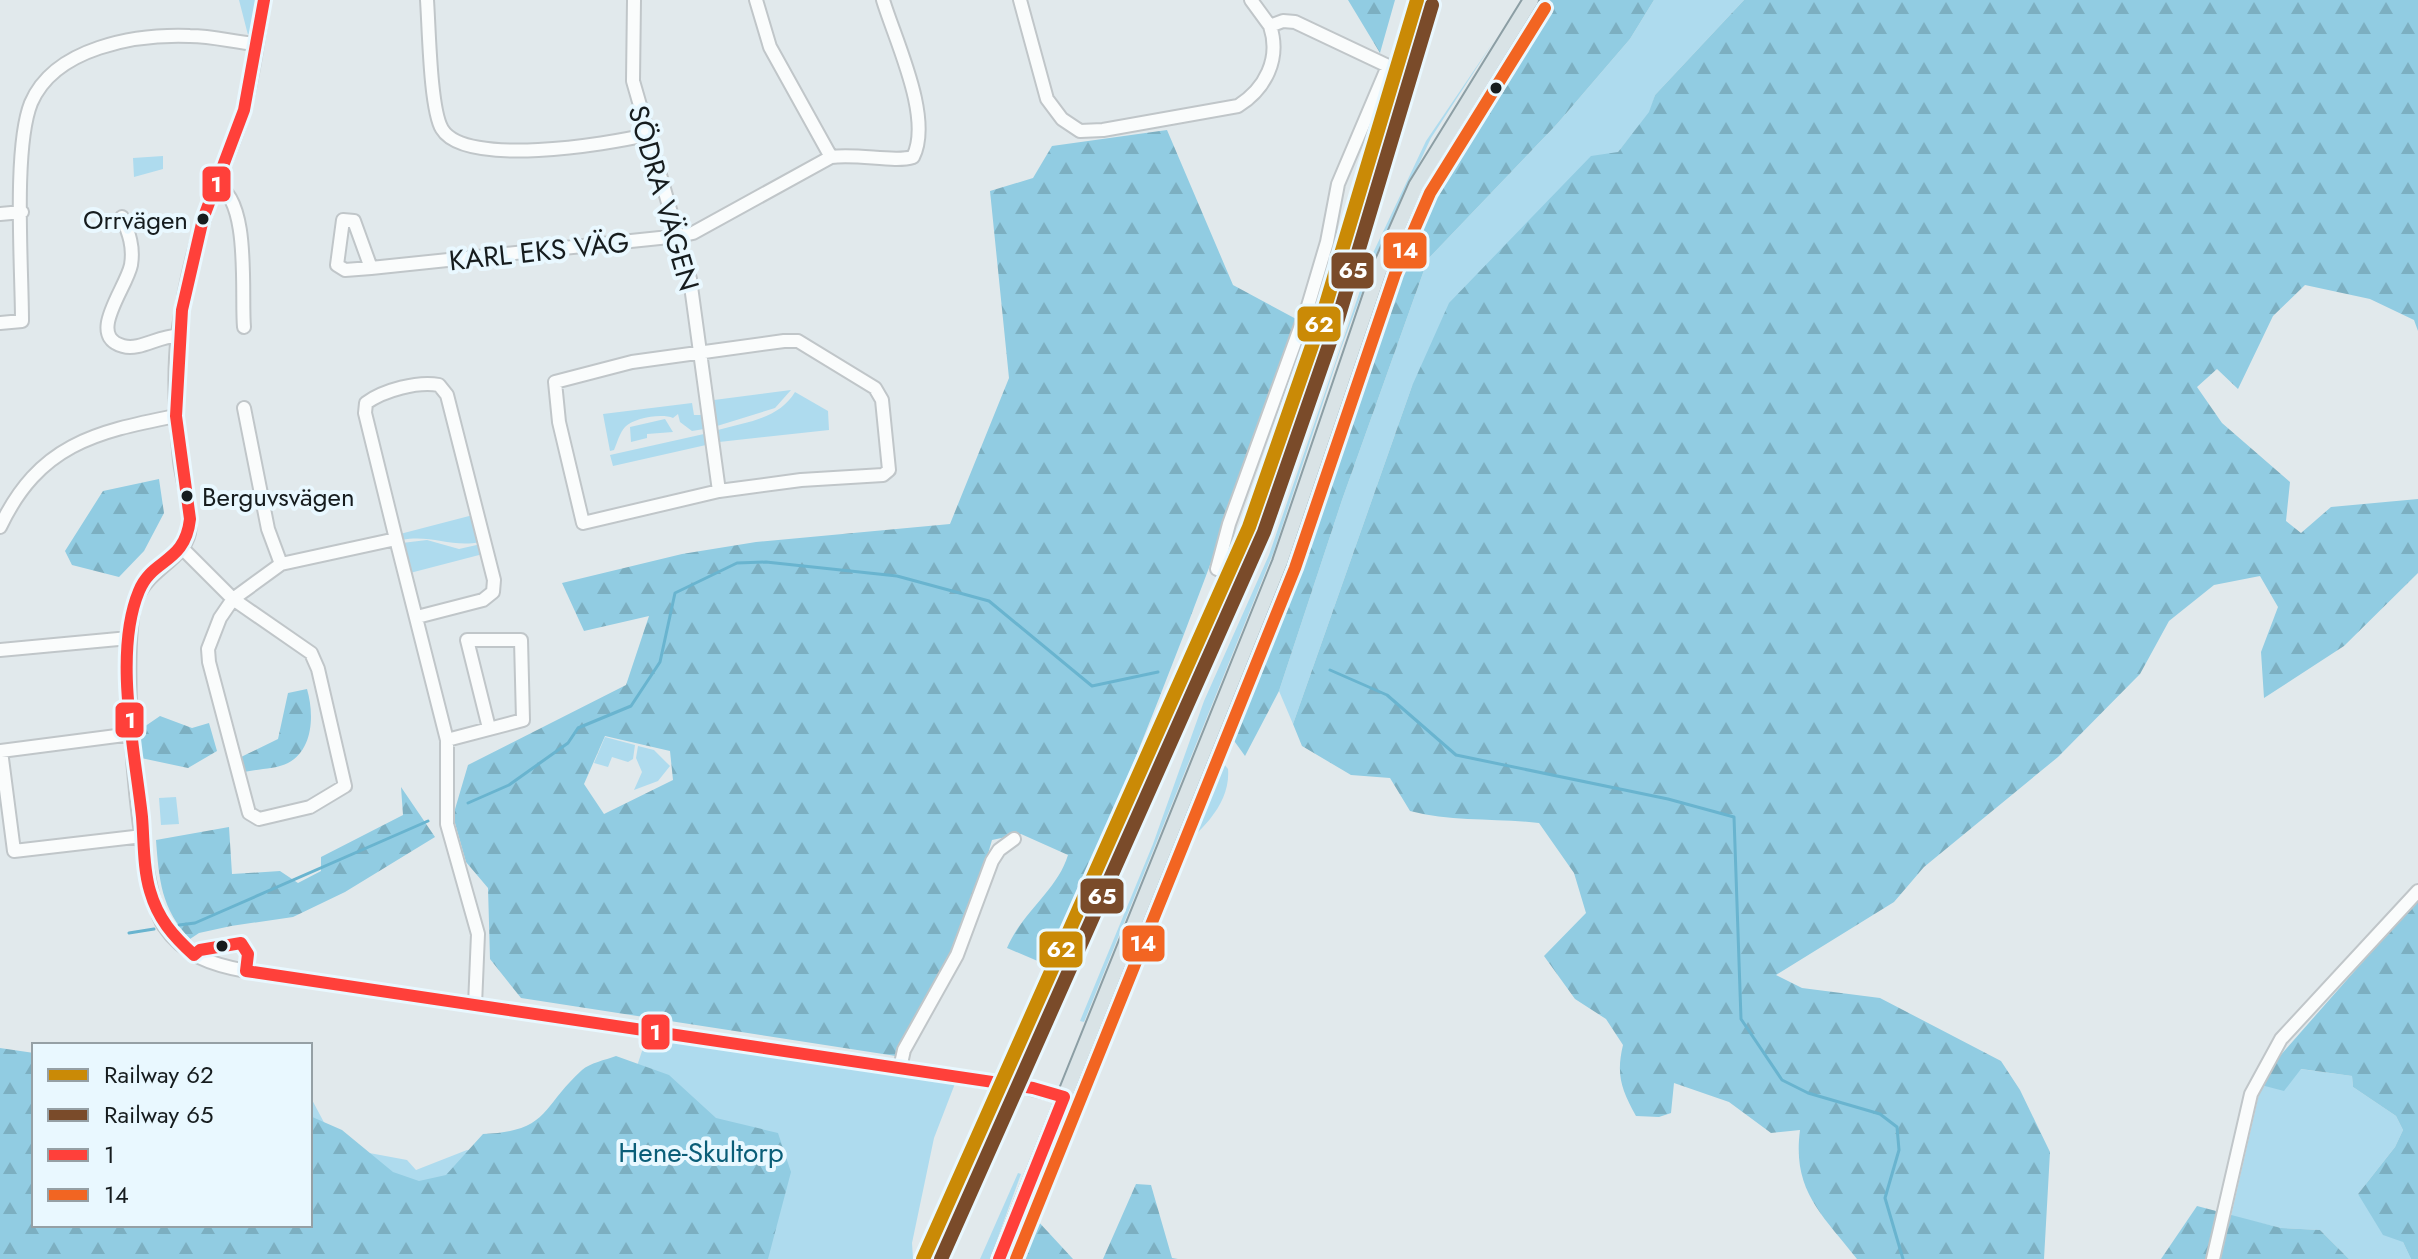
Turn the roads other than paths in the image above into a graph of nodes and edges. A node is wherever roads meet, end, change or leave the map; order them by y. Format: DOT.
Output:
graph roads {
  1 [pos="264,0"];
  2 [pos="427,0"];
  3 [pos="634,0"];
  4 [pos="756,0"];
  5 [pos="883,0"];
  6 [pos="1020,0"];
  7 [pos="1251,0"];
  8 [pos="1531,0"];
  9 [pos="1270,26"];
  10 [pos="256,44"];
  11 [pos="646,135"];
  12 [pos="831,157"];
  13 [pos="216,185"];
  14 [pos="22,212"];
  15 [pos="0,214"];
  16 [pos="122,217"];
  17 [pos="679,236"];
  18 [pos="371,268"];
  19 [pos="0,323"];
  20 [pos="244,327"];
  21 [pos="178,336"];
  22 [pos="700,353"];
  23 [pos="244,408"];
  24 [pos="176,416"];
  25 [pos="719,491"];
  26 [pos="0,527"];
  27 [pos="396,539"];
  28 [pos="182,548"];
  29 [pos="281,564"];
  30 [pos="1217,569"];
  31 [pos="233,599"];
  32 [pos="417,617"];
  33 [pos="129,638"];
  34 [pos="0,650"];
  35 [pos="489,728"];
  36 [pos="132,734"];
  37 [pos="447,740"];
  38 [pos="143,836"];
  39 [pos="1014,839"];
  40 [pos="2418,891"];
  41 [pos="475,1005"];
  42 [pos="900,1068"];
  43 [pos="997,1083"];
  44 [pos="1015,1085"];
  45 [pos="1064,1097"];
  46 [pos="999,1259"];
  47 [pos="2213,1259"];
  1 -- 10 [label="street"];
  2 -- 11 [label="street"];
  3 -- 11 [label="street, SÖDRA VÄGEN"];
  4 -- 12 [label="street"];
  5 -- 12 [label="street"];
  6 -- 9 [label="street"];
  7 -- 9 [label="street"];
  8 -- 45 [label="main road"];
  9 -- 30 [label="street"];
  10 -- 13 [label="street"];
  10 -- 14 [label="street"];
  11 -- 17 [label="street, SÖDRA VÄGEN"];
  12 -- 17 [label="street, KARL EKS VÄG"];
  13 -- 20 [label="street"];
  13 -- 21 [label="street"];
  14 -- 15 [label="street"];
  14 -- 19 [label="street"];
  16 -- 21 [label="street"];
  17 -- 18 [label="street, KARL EKS VÄG"];
  17 -- 22 [label="street, SÖDRA VÄGEN"];
  21 -- 24 [label="street"];
  22 -- 25 [label="street, SÖDRA VÄGEN"];
  22 -- 25 [label="street"];
  22 -- 25 [label="street"];
  23 -- 29 [label="street"];
  24 -- 26 [label="street"];
  24 -- 28 [label="street"];
  27 -- 29 [label="street"];
  27 -- 32 [label="street"];
  27 -- 32 [label="street"];
  28 -- 31 [label="street"];
  28 -- 33 [label="street"];
  29 -- 31 [label="street"];
  31 -- 31 [label="street"];
  32 -- 37 [label="street"];
  33 -- 34 [label="street"];
  33 -- 36 [label="street"];
  35 -- 35 [label="street"];
  35 -- 37 [label="street"];
  36 -- 38 [label="street"];
  36 -- 38 [label="street"];
  37 -- 41 [label="street"];
  38 -- 41 [label="street"];
  39 -- 42 [label="street"];
  40 -- 47 [label="street"];
  41 -- 42 [label="street"];
  42 -- 43 [label="street"];
  44 -- 45 [label="street"];
  45 -- 46 [label="main road"];
}
